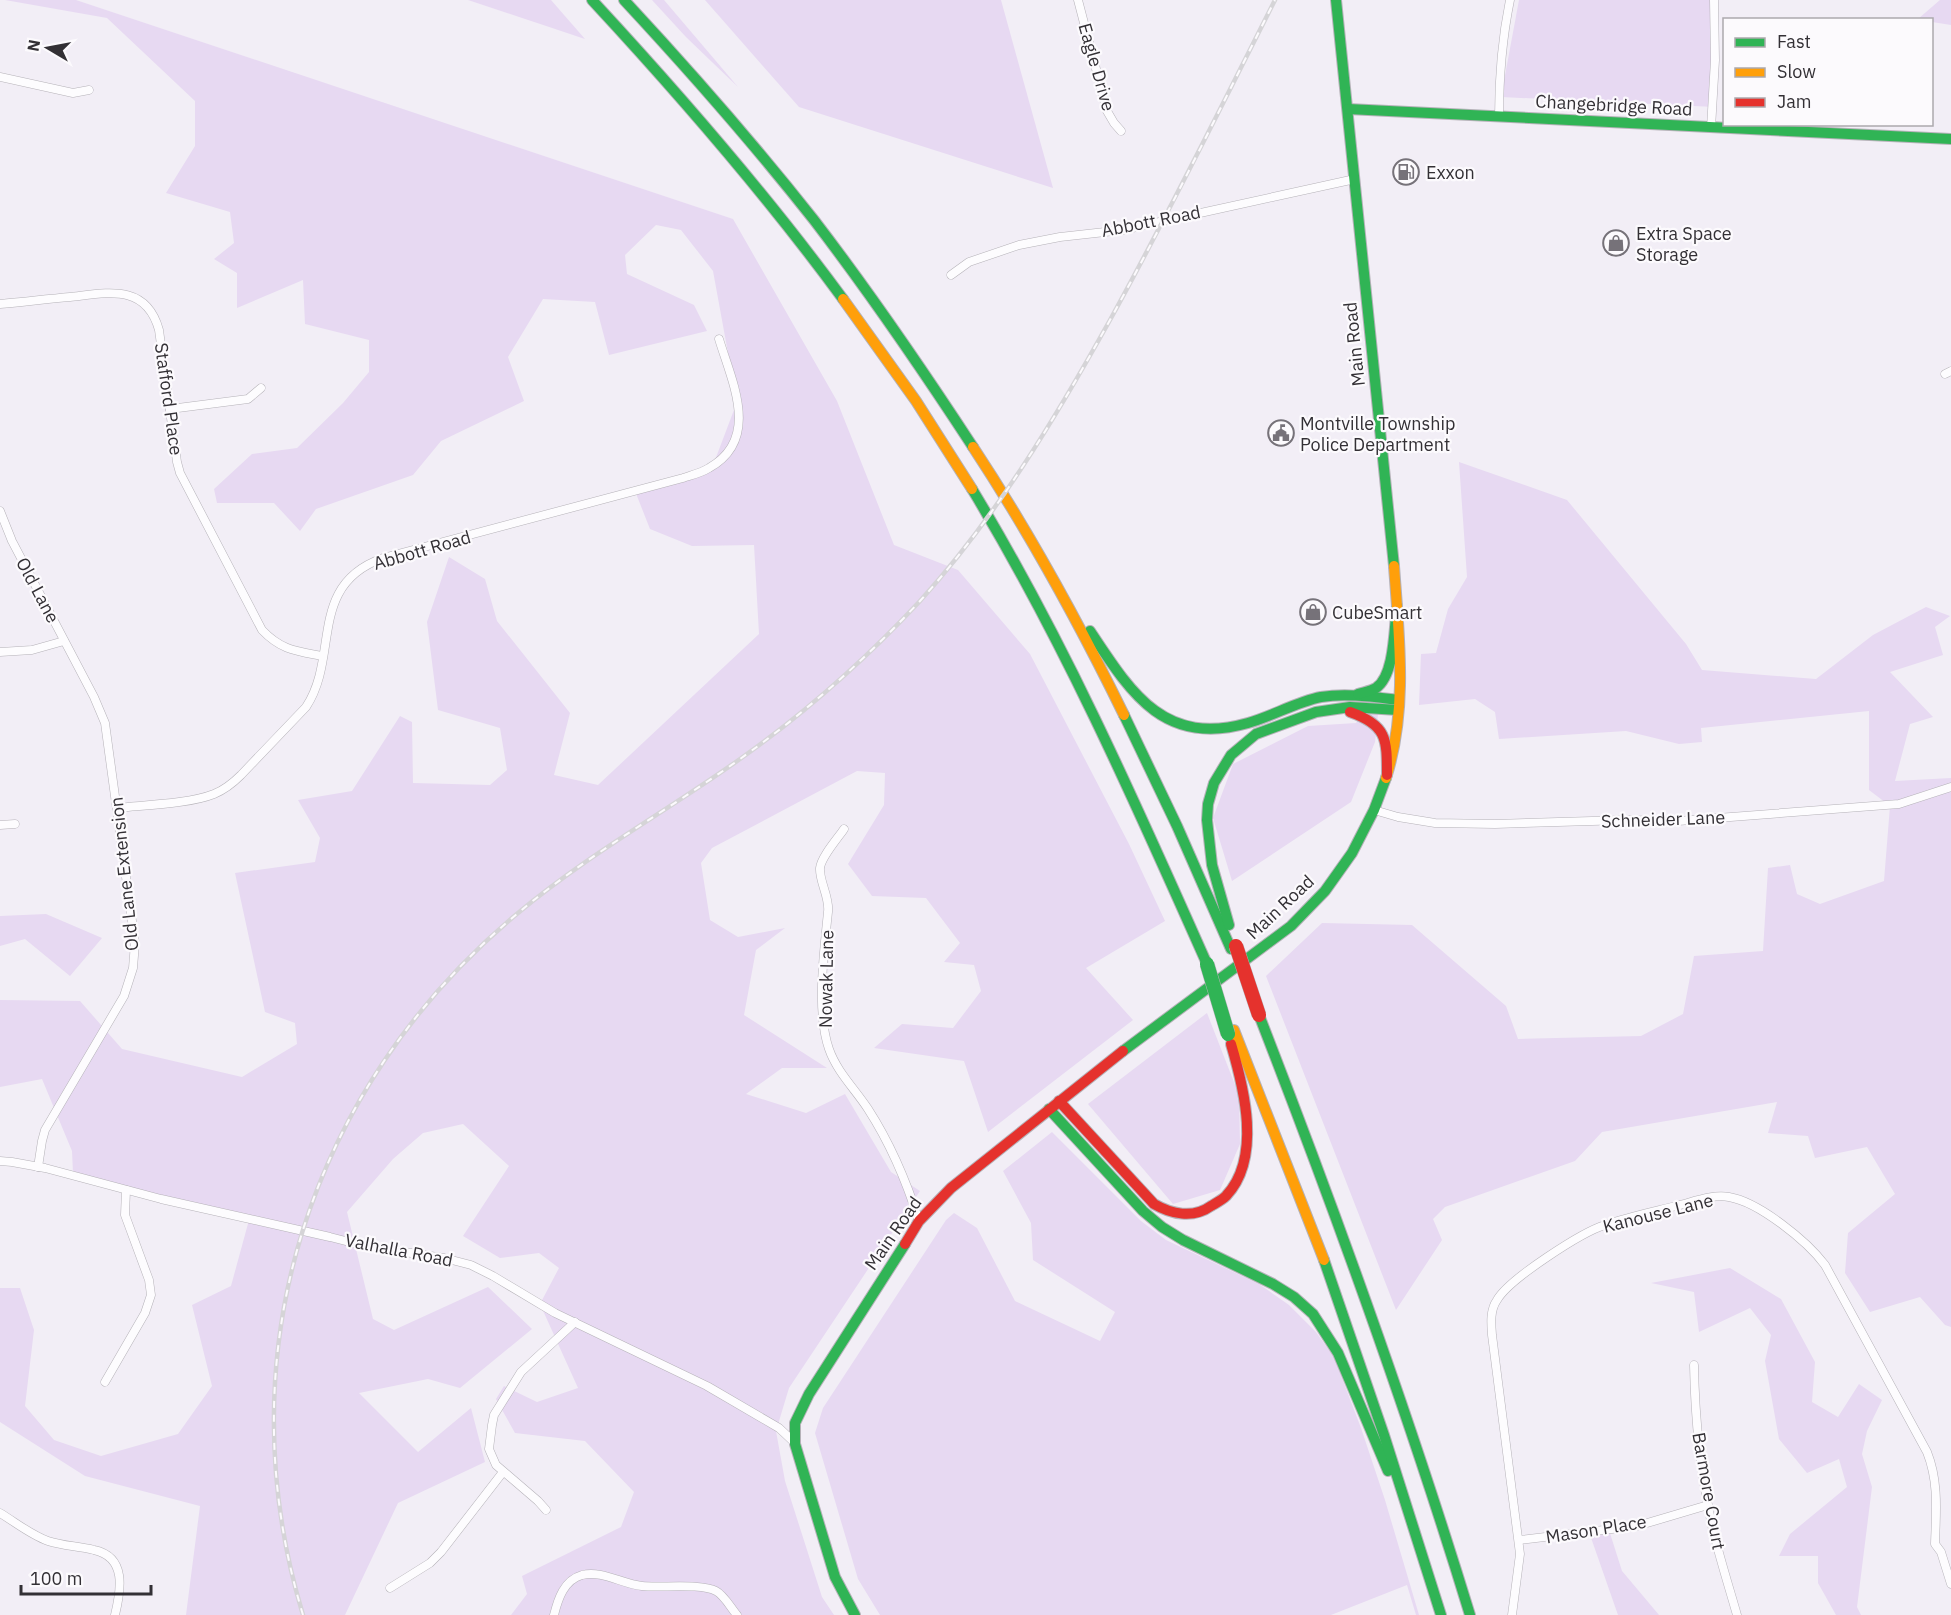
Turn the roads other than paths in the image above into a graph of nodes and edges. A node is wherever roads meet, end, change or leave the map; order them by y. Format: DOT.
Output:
graph roads {
  1 [pos="592,0"];
  2 [pos="624,0"];
  3 [pos="1078,0"];
  4 [pos="1336,0"];
  5 [pos="1510,0"];
  6 [pos="1714,0"];
  7 [pos="0,77"];
  8 [pos="89,90"];
  9 [pos="1348,109"];
  10 [pos="1499,117"];
  11 [pos="1711,128"];
  12 [pos="1121,131"];
  13 [pos="1951,139"];
  14 [pos="1355,179"];
  15 [pos="951,275"];
  16 [pos="0,304"];
  17 [pos="719,339"];
  18 [pos="261,388"];
  19 [pos="170,409"];
  20 [pos="0,511"];
  21 [pos="1029,537"];
  22 [pos="1397,606"];
  23 [pos="64,640"];
  24 [pos="0,652"];
  25 [pos="322,656"];
  26 [pos="1353,695"];
  27 [pos="1399,705"];
  28 [pos="1331,709"];
  29 [pos="1387,775"];
  30 [pos="1951,788"];
  31 [pos="117,808"];
  32 [pos="1374,810"];
  33 [pos="15,824"];
  34 [pos="0,825"];
  35 [pos="844,829"];
  36 [pos="1234,948"];
  37 [pos="1231,1032"];
  38 [pos="1054,1105"];
  39 [pos="0,1161"];
  40 [pos="38,1167"];
  41 [pos="126,1190"];
  42 [pos="919,1221"];
  43 [pos="575,1322"];
  44 [pos="1694,1365"];
  45 [pos="105,1382"];
  46 [pos="795,1444"];
  47 [pos="503,1472"];
  48 [pos="1708,1505"];
  49 [pos="546,1510"];
  50 [pos="0,1513"];
  51 [pos="1519,1540"];
  52 [pos="1424,1559"];
  53 [pos="1951,1584"];
  54 [pos="390,1588"];
  55 [pos="115,1615"];
  56 [pos="554,1615"];
  57 [pos="737,1615"];
  58 [pos="855,1615"];
  59 [pos="1441,1615"];
  60 [pos="1470,1615"];
  61 [pos="1512,1615"];
  62 [pos="1737,1615"];
  1 -- 37 [label="main road, bridge"];
  2 -- 21 [label="main road"];
  3 -- 12 [label="street, Eagle Drive"];
  4 -- 9 [label="main road, Main Road"];
  5 -- 10 [label="street"];
  6 -- 11 [label="street"];
  7 -- 8 [label="street"];
  9 -- 10 [label="main road, Changebridge Road"];
  9 -- 14 [label="main road, Main Road"];
  10 -- 11 [label="main road, Changebridge Road"];
  11 -- 13 [label="main road, Changebridge Road"];
  14 -- 15 [label="street, Abbott Road"];
  14 -- 22 [label="main road, Main Road"];
  16 -- 19 [label="street, Stafford Place"];
  17 -- 25 [label="street, Abbott Road"];
  18 -- 19 [label="street"];
  19 -- 25 [label="street, Stafford Place"];
  20 -- 23 [label="street, Old Lane"];
  21 -- 26 [label="main road"];
  21 -- 36 [label="main road"];
  22 -- 26 [label="main road"];
  22 -- 27 [label="main road, Main Road"];
  23 -- 24 [label="street, Old Lane"];
  23 -- 31 [label="street, Old Lane Extension"];
  25 -- 31 [label="street, Abbott Road"];
  26 -- 27 [label="main road"];
  27 -- 28 [label="main road"];
  27 -- 29 [label="main road, Main Road"];
  28 -- 29 [label="main road"];
  28 -- 36 [label="main road"];
  29 -- 32 [label="main road, Main Road"];
  30 -- 32 [label="street, Schneider Lane"];
  31 -- 40 [label="street, Old Lane Extension"];
  32 -- 38 [label="main road, Main Road"];
  33 -- 34 [label="street"];
  35 -- 42 [label="street, Nowak Lane"];
  36 -- 60 [label="main road, bridge"];
  37 -- 38 [label="main road"];
  37 -- 52 [label="main road"];
  38 -- 42 [label="main road, Main Road"];
  38 -- 52 [label="main road"];
  39 -- 40 [label="street, Valhalla Road"];
  40 -- 41 [label="street, Valhalla Road"];
  41 -- 43 [label="street, Valhalla Road"];
  41 -- 45 [label="street"];
  42 -- 46 [label="main road, Main Road"];
  43 -- 46 [label="street, Valhalla Road"];
  43 -- 47 [label="street"];
  44 -- 48 [label="street, Barmore Court"];
  46 -- 58 [label="main road, Main Road"];
  47 -- 49 [label="street"];
  47 -- 54 [label="street"];
  48 -- 51 [label="street, Mason Place"];
  48 -- 62 [label="street, Barmore Court"];
  50 -- 55 [label="street"];
  51 -- 53 [label="street, Kanouse Lane"];
  51 -- 61 [label="street, Kanouse Lane"];
  52 -- 59 [label="main road"];
  56 -- 57 [label="street"];
}
